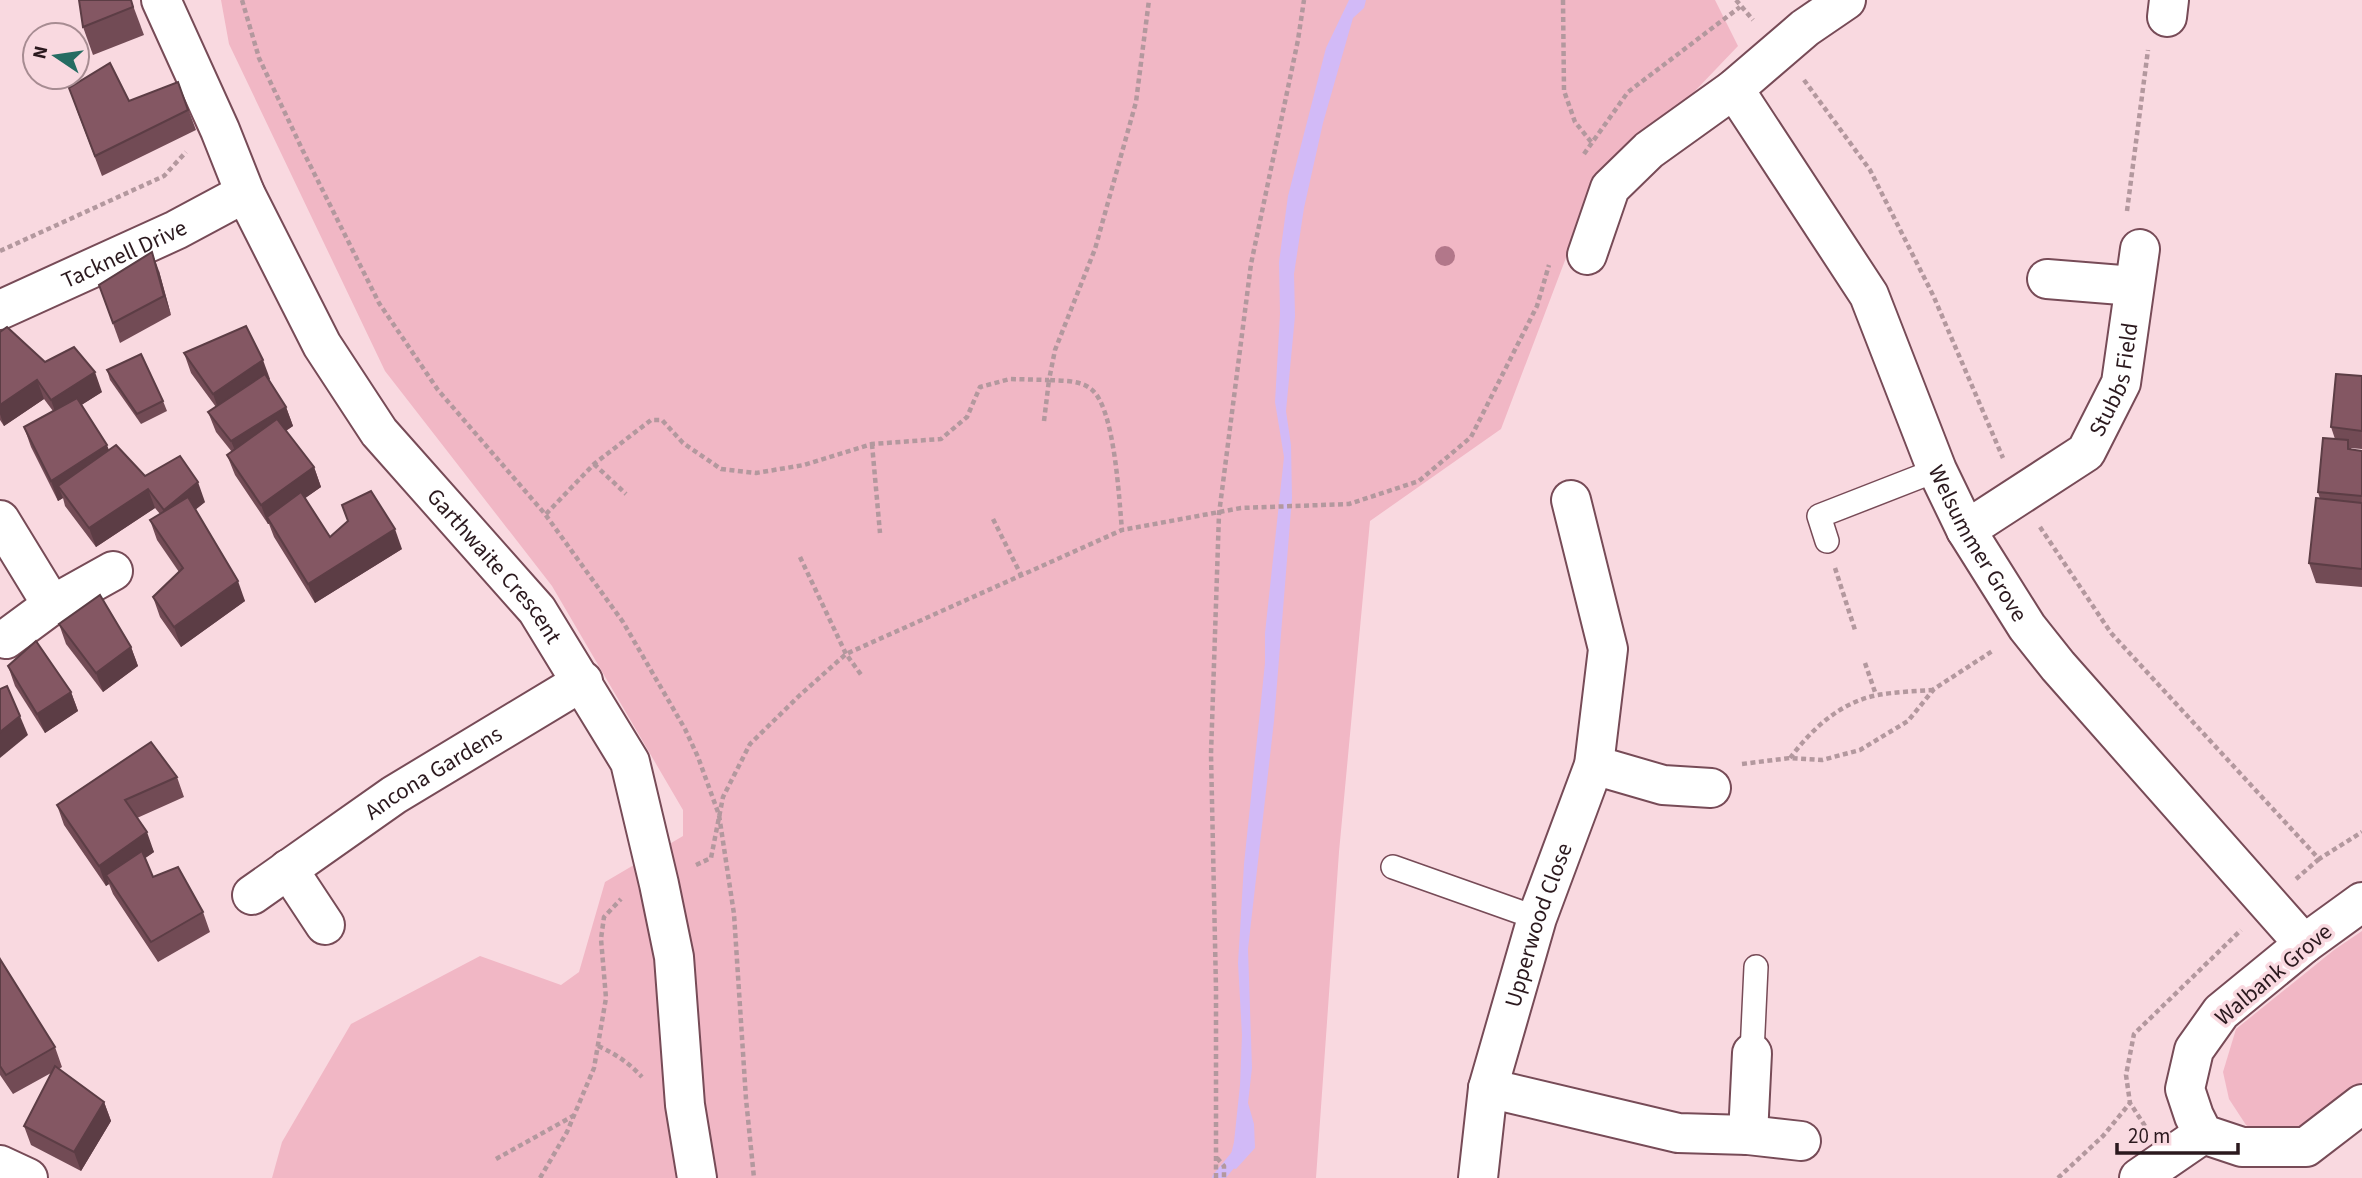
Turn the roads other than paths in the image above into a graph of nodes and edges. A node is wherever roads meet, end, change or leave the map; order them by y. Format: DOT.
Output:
graph roads {
  1 [pos="160,0"];
  2 [pos="1846,0"];
  3 [pos="1734,89"];
  4 [pos="245,193"];
  5 [pos="2140,248"];
  6 [pos="1569,256"];
  7 [pos="2047,279"];
  8 [pos="2134,286"];
  9 [pos="0,310"];
  10 [pos="1937,470"];
  11 [pos="1571,500"];
  12 [pos="0,520"];
  13 [pos="1966,530"];
  14 [pos="1826,541"];
  15 [pos="113,571"];
  16 [pos="52,605"];
  17 [pos="6,639"];
  18 [pos="583,681"];
  19 [pos="1594,765"];
  20 [pos="1711,788"];
  21 [pos="1393,867"];
  22 [pos="288,869"];
  23 [pos="252,895"];
  24 [pos="2362,902"];
  25 [pos="1537,918"];
  26 [pos="325,925"];
  27 [pos="2304,944"];
  28 [pos="1756,967"];
  29 [pos="1752,1053"];
  30 [pos="1489,1088"];
  31 [pos="2362,1104"];
  32 [pos="2203,1134"];
  33 [pos="1748,1135"];
  34 [pos="1801,1141"];
  35 [pos="0,1165"];
  36 [pos="28,1178"];
  37 [pos="697,1178"];
  38 [pos="1478,1178"];
  39 [pos="2139,1178"];
  1 -- 4 [label="street, Garthwaite Crescent"];
  2 -- 3 [label="street"];
  3 -- 6 [label="street"];
  3 -- 10 [label="street, Welsummer Grove"];
  4 -- 9 [label="street, Tacknell Drive"];
  4 -- 18 [label="street, Garthwaite Crescent"];
  5 -- 8 [label="street, Stubbs Field"];
  7 -- 8 [label="street, Stubbs Field"];
  8 -- 13 [label="street, Stubbs Field"];
  10 -- 13 [label="street, Welsummer Grove"];
  10 -- 14 [label="lane"];
  11 -- 19 [label="street, Upperwood Close"];
  12 -- 16 [label="street"];
  13 -- 27 [label="street, Welsummer Grove"];
  15 -- 16 [label="street"];
  16 -- 17 [label="street"];
  18 -- 22 [label="street, Ancona Gardens"];
  18 -- 37 [label="street, Garthwaite Crescent"];
  19 -- 20 [label="street"];
  19 -- 25 [label="street, Upperwood Close"];
  21 -- 25 [label="lane"];
  22 -- 23 [label="street, Ancona Gardens"];
  22 -- 26 [label="street"];
  24 -- 27 [label="street, Walbank Grove"];
  25 -- 30 [label="street, Upperwood Close"];
  27 -- 32 [label="street, Walbank Grove"];
  28 -- 29 [label="lane"];
  29 -- 33 [label="street"];
  30 -- 33 [label="street"];
  30 -- 38 [label="street, Upperwood Close"];
  31 -- 32 [label="street"];
  32 -- 39 [label="street"];
  33 -- 34 [label="street"];
  35 -- 36 [label="street"];
}
